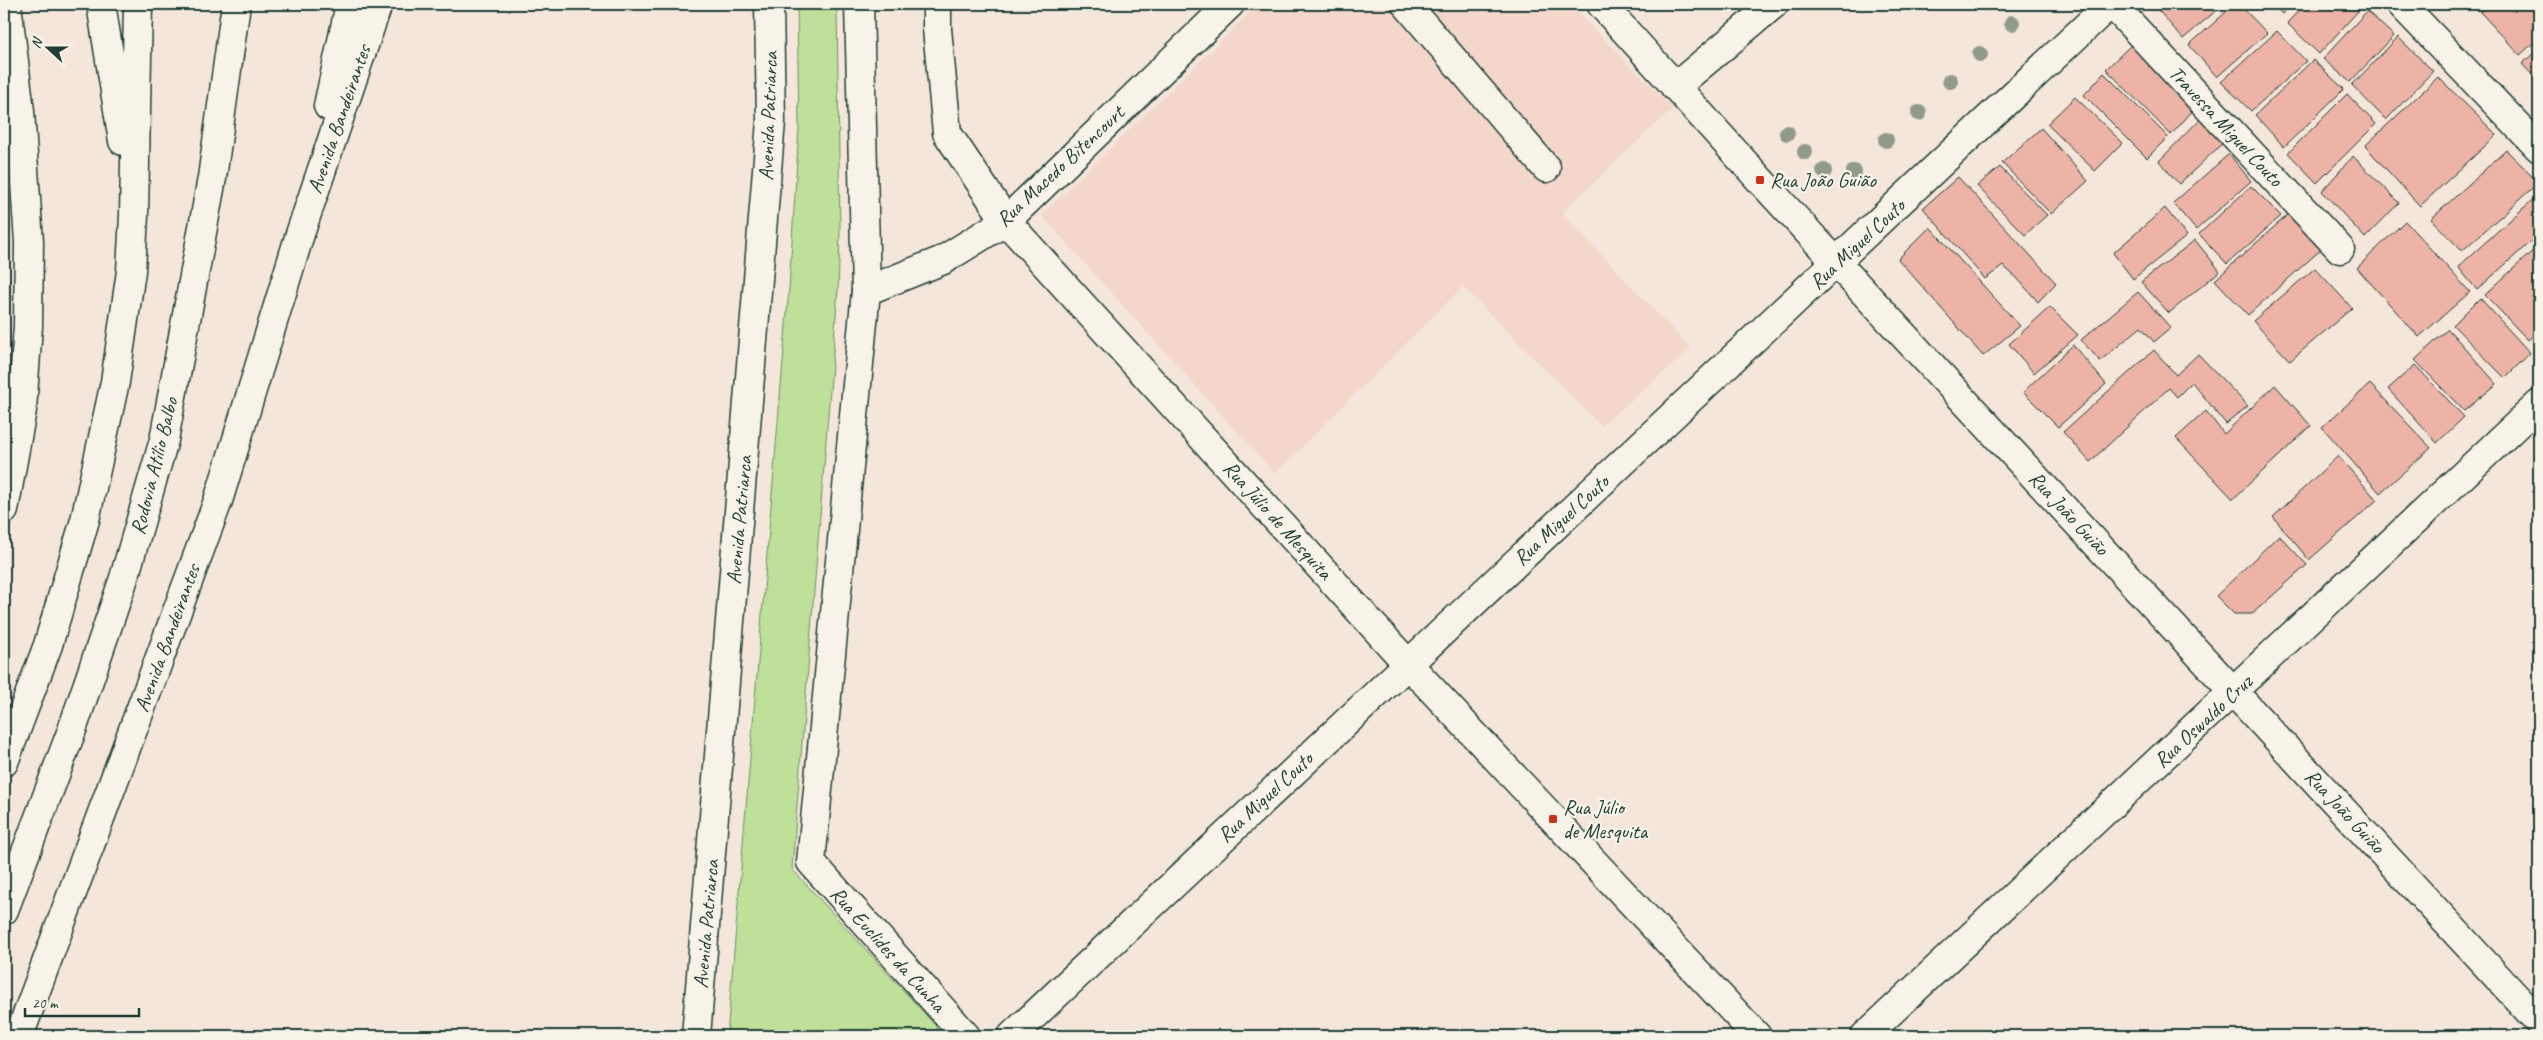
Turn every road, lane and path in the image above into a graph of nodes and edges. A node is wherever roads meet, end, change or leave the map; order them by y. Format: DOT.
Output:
graph roads {
  1 [pos="7,4"];
  2 [pos="101,4"];
  3 [pos="138,4"];
  4 [pos="236,4"];
  5 [pos="350,4"];
  6 [pos="378,4"];
  7 [pos="769,4"];
  8 [pos="859,4"];
  9 [pos="937,4"];
  10 [pos="1230,4"];
  11 [pos="1406,4"];
  12 [pos="1601,4"];
  13 [pos="1774,4"];
  14 [pos="2111,4"];
  15 [pos="2401,4"];
  16 [pos="1675,87"];
  17 [pos="2539,148"];
  18 [pos="1546,168"];
  19 [pos="134,215"];
  20 [pos="1006,221"];
  21 [pos="300,234"];
  22 [pos="2340,249"];
  23 [pos="1837,263"];
  24 [pos="866,291"];
  25 [pos="2539,404"];
  26 [pos="4,510"];
  27 [pos="1407,663"];
  28 [pos="2235,691"];
  29 [pos="4,762"];
  30 [pos="4,910"];
  31 [pos="2539,1022"];
  32 [pos="20,1036"];
  33 [pos="696,1036"];
  34 [pos="966,1036"];
  35 [pos="1012,1036"];
  36 [pos="1757,1036"];
  37 [pos="1865,1036"];
  1 -- 26 [label="main road"];
  2 -- 19 [label="main road"];
  3 -- 19 [label="main road"];
  4 -- 30 [label="main road, Rodovia Atílio Balbo"];
  5 -- 21 [label="main road, Avenida Bandeirantes"];
  6 -- 21 [label="main road, Avenida Bandeirantes"];
  7 -- 33 [label="main road, Avenida Patriarca"];
  8 -- 24 [label="main road"];
  9 -- 20 [label="main road, Rua Júlio de Mesquita"];
  10 -- 20 [label="main road, Rua Macedo Bitencourt"];
  11 -- 18 [label="main road"];
  12 -- 16 [label="main road, Rua João Guião"];
  13 -- 16 [label="main road"];
  14 -- 22 [label="main road, Travessa Miguel Couto"];
  14 -- 23 [label="main road, Rua Miguel Couto"];
  15 -- 17 [label="main road"];
  16 -- 23 [label="main road, Rua João Guião"];
  19 -- 29 [label="main road"];
  20 -- 24 [label="main road, Rua Macedo Bitencourt"];
  20 -- 27 [label="main road, Rua Júlio de Mesquita"];
  21 -- 32 [label="main road, Avenida Bandeirantes"];
  23 -- 27 [label="main road, Rua Miguel Couto"];
  23 -- 28 [label="main road, Rua João Guião"];
  24 -- 34 [label="main road, Rua Euclides da Cunha"];
  25 -- 28 [label="main road, Rua Oswaldo Cruz"];
  27 -- 35 [label="main road, Rua Miguel Couto"];
  27 -- 36 [label="main road, Rua Júlio de Mesquita"];
  28 -- 31 [label="main road, Rua João Guião"];
  28 -- 37 [label="main road, Rua Oswaldo Cruz"];
}
